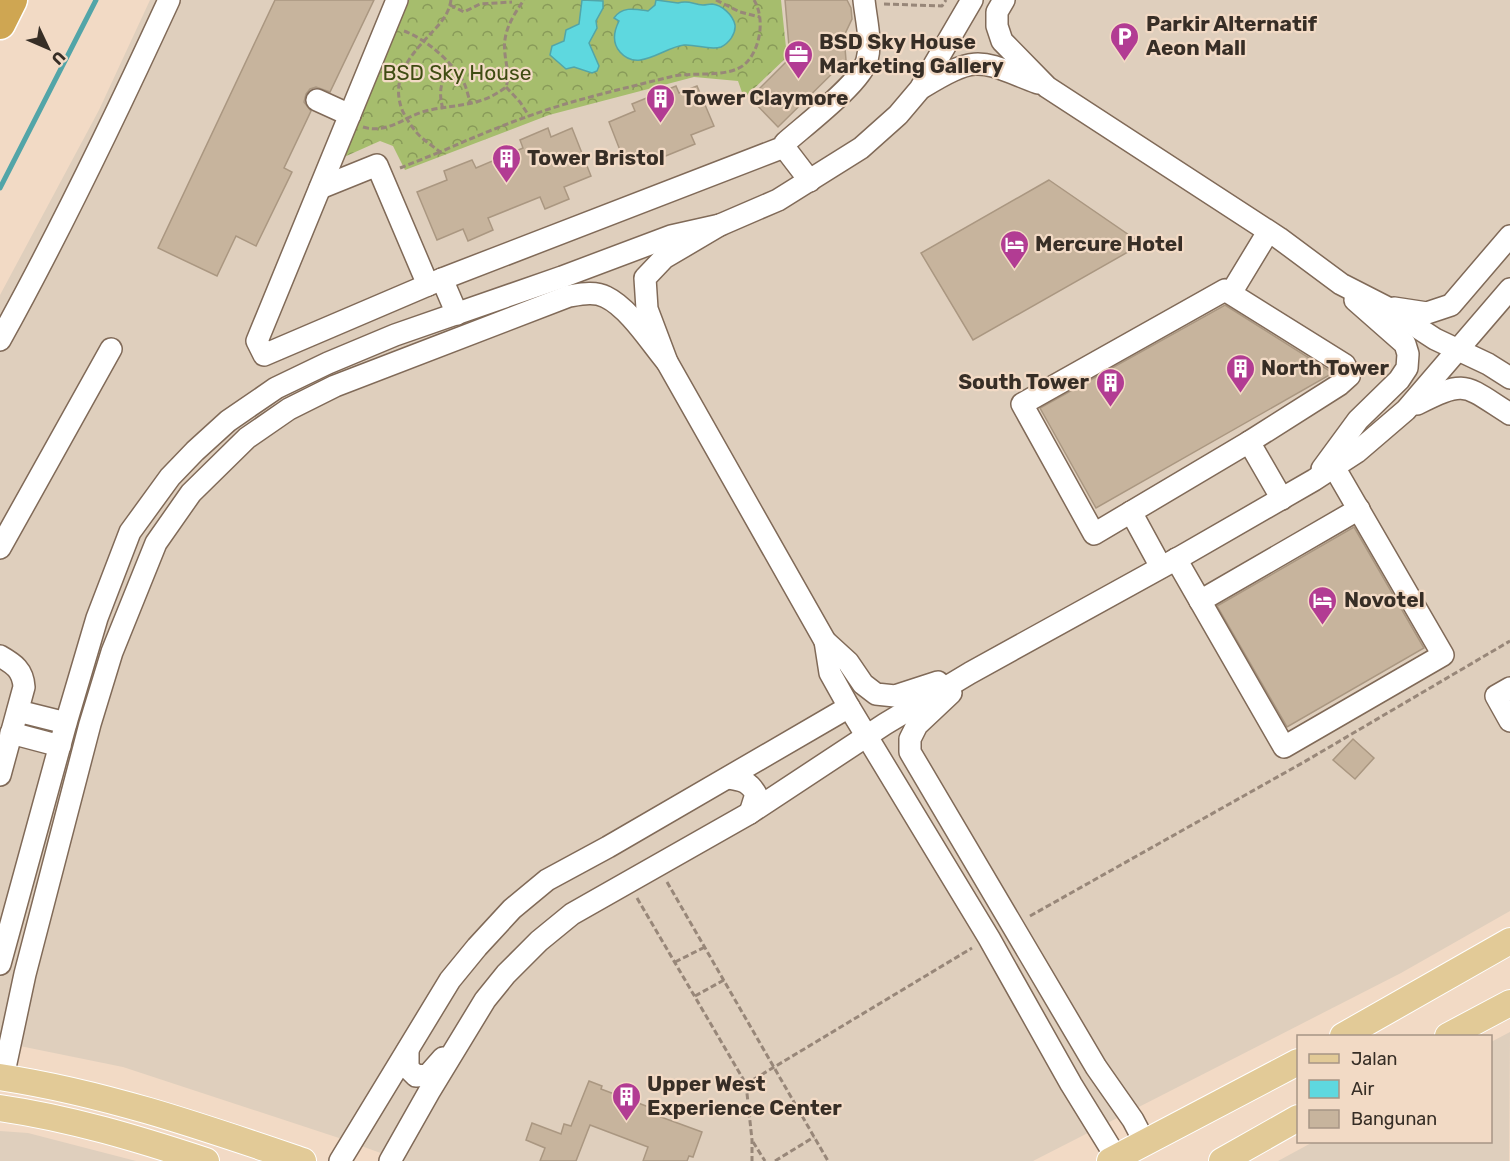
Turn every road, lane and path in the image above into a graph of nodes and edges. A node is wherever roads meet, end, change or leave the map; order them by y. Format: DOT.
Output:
graph roads {
  1 [pos="12,0"];
  2 [pos="169,0"];
  3 [pos="397,0"];
  4 [pos="524,0"];
  5 [pos="716,0"];
  6 [pos="754,0"];
  7 [pos="946,0"];
  8 [pos="973,0"];
  9 [pos="511,1"];
  10 [pos="450,2"];
  11 [pos="479,2"];
  12 [pos="864,2"];
  13 [pos="1000,6"];
  14 [pos="518,9"];
  15 [pos="760,17"];
  16 [pos="0,24"];
  17 [pos="386,28"];
  18 [pos="424,41"];
  19 [pos="450,65"];
  20 [pos="506,87"];
  21 [pos="1047,87"];
  22 [pos="920,88"];
  23 [pos="316,100"];
  24 [pos="471,104"];
  25 [pos="443,109"];
  26 [pos="529,116"];
  27 [pos="349,119"];
  28 [pos="407,119"];
  29 [pos="784,147"];
  30 [pos="440,152"];
  31 [pos="381,175"];
  32 [pos="810,181"];
  33 [pos="320,188"];
  34 [pos="720,225"];
  35 [pos="1268,232"];
  36 [pos="1510,236"];
  37 [pos="1341,284"];
  38 [pos="427,286"];
  39 [pos="566,286"];
  40 [pos="1510,290"];
  41 [pos="1231,293"];
  42 [pos="1386,307"];
  43 [pos="457,314"];
  44 [pos="426,325"];
  45 [pos="0,340"];
  46 [pos="111,349"];
  47 [pos="1459,350"];
  48 [pos="667,362"];
  49 [pos="1510,378"];
  50 [pos="1406,410"];
  51 [pos="1510,414"];
  52 [pos="1249,442"];
  53 [pos="1334,467"];
  54 [pos="1314,480"];
  55 [pos="1282,499"];
  56 [pos="1359,509"];
  57 [pos="1131,512"];
  58 [pos="0,548"];
  59 [pos="1169,563"];
  60 [pos="1200,601"];
  61 [pos="825,641"];
  62 [pos="1510,641"];
  63 [pos="0,656"];
  64 [pos="970,673"];
  65 [pos="1510,688"];
  66 [pos="849,707"];
  67 [pos="18,711"];
  68 [pos="1510,721"];
  69 [pos="66,723"];
  70 [pos="11,733"];
  71 [pos="867,735"];
  72 [pos="60,746"];
  73 [pos="0,775"];
  74 [pos="729,778"];
  75 [pos="750,813"];
  76 [pos="658,867"];
  77 [pos="629,883"];
  78 [pos="1013,926"];
  79 [pos="989,938"];
  80 [pos="1510,941"];
  81 [pos="705,947"];
  82 [pos="675,962"];
  83 [pos="0,966"];
  84 [pos="25,974"];
  85 [pos="724,981"];
  86 [pos="695,996"];
  87 [pos="1510,1003"];
  88 [pos="1345,1035"];
  89 [pos="1450,1035"];
  90 [pos="462,1037"];
  91 [pos="408,1050"];
  92 [pos="1297,1063"];
  93 [pos="773,1066"];
  94 [pos="1096,1068"];
  95 [pos="1,1077"];
  96 [pos="746,1083"];
  97 [pos="1071,1084"];
  98 [pos="0,1108"];
  99 [pos="1297,1119"];
  100 [pos="814,1137"];
  101 [pos="752,1140"];
  102 [pos="1144,1143"];
  103 [pos="1113,1159"];
  104 [pos="206,1161"];
  105 [pos="303,1161"];
  106 [pos="340,1161"];
  107 [pos="390,1161"];
  108 [pos="752,1161"];
  109 [pos="765,1161"];
  110 [pos="775,1161"];
  111 [pos="828,1161"];
  112 [pos="1222,1161"];
  1 -- 16 [label="highway"];
  2 -- 45 [label="street"];
  3 -- 17 [label="street"];
  4 -- 14 [label="path"];
  5 -- 15 [label="path"];
  6 -- 15 [label="path"];
  7 -- 12 [label="path"];
  8 -- 13 [label="street"];
  8 -- 22 [label="street"];
  9 -- 11 [label="path"];
  9 -- 14 [label="path"];
  10 -- 11 [label="path"];
  10 -- 18 [label="path"];
  12 -- 29 [label="street"];
  13 -- 21 [label="street"];
  14 -- 20 [label="path"];
  15 -- 26 [label="path"];
  17 -- 18 [label="path"];
  17 -- 27 [label="street"];
  18 -- 19 [label="path"];
  18 -- 28 [label="path"];
  19 -- 24 [label="path"];
  19 -- 25 [label="path"];
  20 -- 24 [label="path"];
  20 -- 26 [label="path"];
  21 -- 22 [label="street"];
  21 -- 35 [label="street"];
  22 -- 32 [label="street"];
  23 -- 27 [label="street"];
  24 -- 25 [label="path"];
  25 -- 28 [label="path"];
  26 -- 30 [label="path"];
  27 -- 28 [label="path"];
  27 -- 33 [label="street"];
  28 -- 30 [label="path"];
  29 -- 32 [label="street"];
  29 -- 38 [label="street"];
  30 -- 31 [label="path"];
  31 -- 33 [label="street"];
  31 -- 38 [label="street"];
  32 -- 34 [label="street"];
  33 -- 38 [label="street"];
  34 -- 39 [label="street"];
  34 -- 48 [label="street"];
  35 -- 37 [label="street"];
  35 -- 41 [label="street"];
  36 -- 42 [label="street"];
  37 -- 42 [label="street"];
  37 -- 54 [label="street"];
  38 -- 43 [label="street"];
  38 -- 44 [label="street"];
  39 -- 43 [label="street"];
  39 -- 48 [label="street"];
  39 -- 84 [label="street"];
  40 -- 47 [label="street"];
  41 -- 52 [label="street"];
  41 -- 57 [label="street"];
  42 -- 47 [label="street"];
  43 -- 44 [label="street"];
  44 -- 69 [label="street"];
  46 -- 58 [label="street"];
  47 -- 49 [label="street"];
  47 -- 50 [label="street"];
  48 -- 61 [label="street"];
  50 -- 51 [label="street"];
  50 -- 53 [label="street"];
  52 -- 55 [label="street"];
  52 -- 57 [label="street"];
  53 -- 54 [label="street"];
  53 -- 56 [label="street"];
  54 -- 55 [label="street"];
  55 -- 59 [label="street"];
  56 -- 60 [label="street"];
  56 -- 60 [label="street"];
  57 -- 59 [label="street"];
  59 -- 60 [label="street"];
  59 -- 64 [label="street"];
  61 -- 64 [label="street"];
  61 -- 66 [label="street"];
  62 -- 78 [label="path"];
  63 -- 67 [label="street"];
  64 -- 71 [label="street"];
  64 -- 78 [label="street"];
  65 -- 68 [label="street"];
  66 -- 71 [label="street"];
  66 -- 74 [label="street"];
  67 -- 69 [label="street"];
  67 -- 70 [label="street"];
  69 -- 72 [label="street"];
  70 -- 72 [label="street"];
  70 -- 73 [label="street"];
  71 -- 75 [label="street"];
  71 -- 79 [label="street"];
  72 -- 83 [label="street"];
  74 -- 75 [label="street"];
  74 -- 91 [label="street"];
  75 -- 76 [label="street"];
  76 -- 77 [label="street"];
  76 -- 81 [label="path"];
  77 -- 82 [label="path"];
  77 -- 90 [label="street"];
  78 -- 94 [label="street"];
  79 -- 93 [label="path"];
  79 -- 97 [label="street"];
  80 -- 88 [label="main road"];
  81 -- 82 [label="path"];
  81 -- 85 [label="path"];
  82 -- 86 [label="path"];
  83 -- 84 [label="street"];
  84 -- 95 [label="street"];
  85 -- 86 [label="path"];
  85 -- 93 [label="path"];
  86 -- 96 [label="path"];
  87 -- 89 [label="main road"];
  90 -- 91 [label="street"];
  90 -- 107 [label="street"];
  91 -- 106 [label="street"];
  92 -- 102 [label="main road"];
  93 -- 96 [label="path"];
  93 -- 100 [label="path"];
  94 -- 97 [label="street"];
  94 -- 102 [label="street"];
  95 -- 105 [label="main road"];
  96 -- 101 [label="path"];
  97 -- 103 [label="street"];
  98 -- 104 [label="main road"];
  99 -- 112 [label="main road"];
  100 -- 110 [label="path"];
  100 -- 111 [label="path"];
  101 -- 108 [label="path"];
  101 -- 109 [label="path"];
  102 -- 103 [label="main road"];
}
